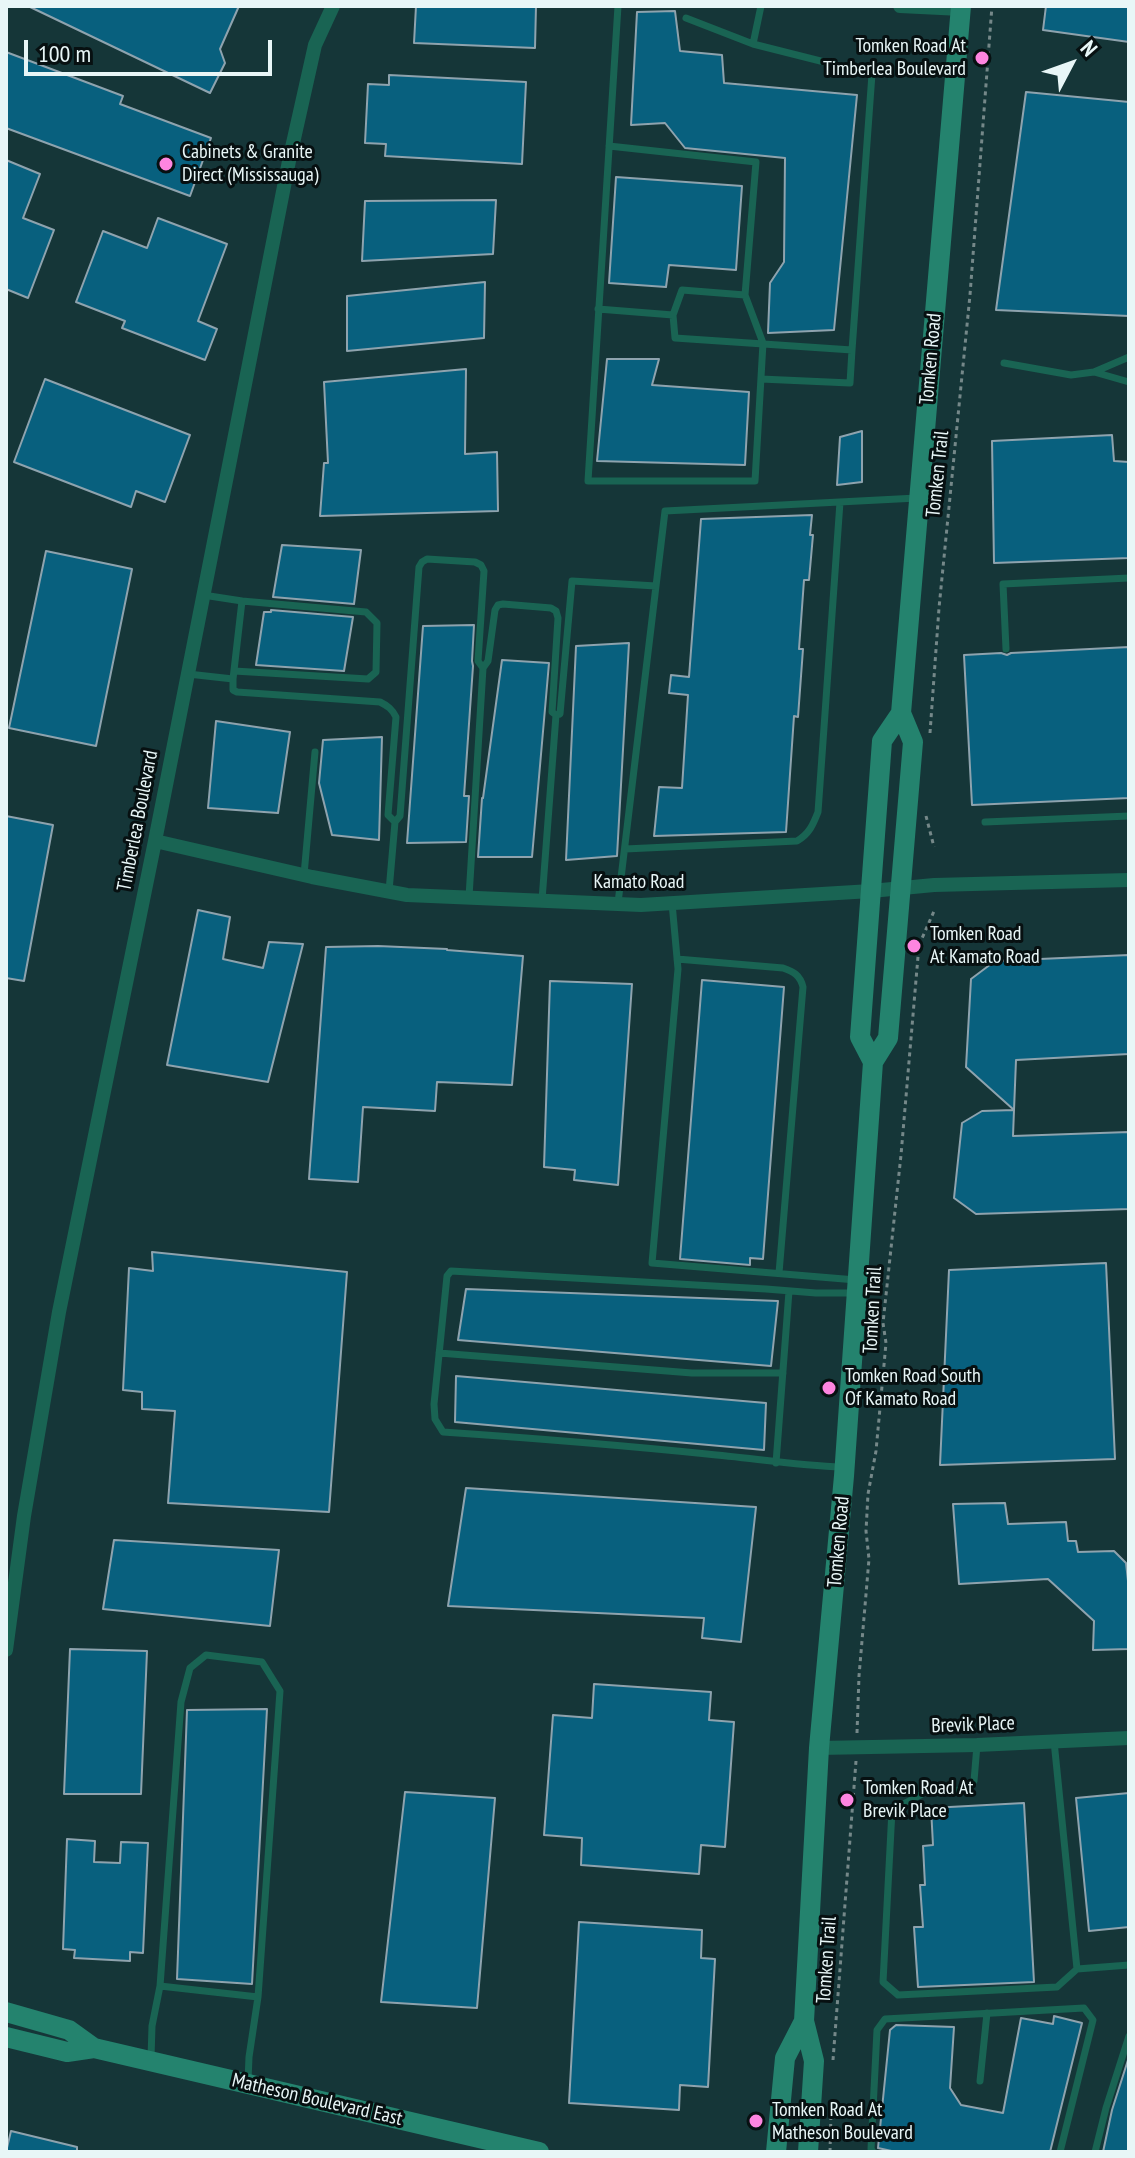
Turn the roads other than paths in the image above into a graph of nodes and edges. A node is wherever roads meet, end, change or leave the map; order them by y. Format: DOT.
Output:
graph roads {
  1 [pos="333,6"];
  2 [pos="618,6"];
  3 [pos="761,6"];
  4 [pos="900,6"];
  5 [pos="961,7"];
  6 [pos="686,18"];
  7 [pos="753,44"];
  8 [pos="609,146"];
  9 [pos="745,295"];
  10 [pos="598,309"];
  11 [pos="673,315"];
  12 [pos="763,345"];
  13 [pos="852,350"];
  14 [pos="1129,357"];
  15 [pos="1004,363"];
  16 [pos="1094,372"];
  17 [pos="761,379"];
  18 [pos="1129,382"];
  19 [pos="919,498"];
  20 [pos="840,502"];
  21 [pos="1129,578"];
  22 [pos="656,586"];
  23 [pos="203,595"];
  24 [pos="242,601"];
  25 [pos="1006,649"];
  26 [pos="483,668"];
  27 [pos="188,674"];
  28 [pos="234,675"];
  29 [pos="901,713"];
  30 [pos="556,715"];
  31 [pos="315,752"];
  32 [pos="1129,816"];
  33 [pos="395,822"];
  34 [pos="985,822"];
  35 [pos="155,841"];
  36 [pos="625,849"];
  37 [pos="304,875"];
  38 [pos="1129,880"];
  39 [pos="901,889"];
  40 [pos="389,891"];
  41 [pos="871,891"];
  42 [pos="469,897"];
  43 [pos="542,900"];
  44 [pos="672,903"];
  45 [pos="618,904"];
  46 [pos="677,959"];
  47 [pos="873,1062"];
  48 [pos="779,1273"];
  49 [pos="858,1287"];
  50 [pos="789,1291"];
  51 [pos="439,1353"];
  52 [pos="783,1373"];
  53 [pos="776,1463"];
  54 [pos="845,1467"];
  55 [pos="6,1650"];
  56 [pos="1129,1738"];
  57 [pos="1054,1741"];
  58 [pos="977,1745"];
  59 [pos="819,1748"];
  60 [pos="1129,1965"];
  61 [pos="1077,1969"];
  62 [pos="160,1986"];
  63 [pos="258,1997"];
  64 [pos="6,2012"];
  65 [pos="987,2013"];
  66 [pos="804,2021"];
  67 [pos="1129,2036"];
  68 [pos="6,2037"];
  69 [pos="94,2048"];
  70 [pos="151,2061"];
  71 [pos="980,2081"];
  72 [pos="248,2083"];
  73 [pos="539,2152"];
  74 [pos="776,2152"];
  75 [pos="808,2152"];
  76 [pos="873,2152"];
  77 [pos="1060,2152"];
  78 [pos="1095,2152"];
  1 -- 23 [label="street, Timberlea Boulevard"];
  2 -- 8 [label="lane"];
  3 -- 7 [label="lane"];
  4 -- 5 [label="street"];
  5 -- 19 [label="main road, Tomken Road"];
  6 -- 7 [label="lane"];
  7 -- 13 [label="lane"];
  8 -- 9 [label="lane"];
  8 -- 10 [label="lane"];
  9 -- 11 [label="lane"];
  9 -- 12 [label="lane"];
  10 -- 11 [label="lane"];
  10 -- 17 [label="lane"];
  11 -- 12 [label="lane"];
  12 -- 13 [label="lane"];
  12 -- 17 [label="lane"];
  13 -- 17 [label="lane"];
  14 -- 16 [label="lane"];
  15 -- 16 [label="lane"];
  16 -- 18 [label="lane"];
  19 -- 20 [label="lane"];
  19 -- 29 [label="main road, Tomken Road"];
  20 -- 22 [label="lane"];
  20 -- 36 [label="lane"];
  21 -- 25 [label="lane"];
  22 -- 30 [label="lane"];
  22 -- 36 [label="lane"];
  23 -- 24 [label="lane"];
  23 -- 27 [label="street, Timberlea Boulevard"];
  24 -- 28 [label="lane"];
  24 -- 28 [label="lane"];
  26 -- 30 [label="lane"];
  26 -- 33 [label="lane"];
  26 -- 42 [label="lane"];
  27 -- 28 [label="lane"];
  27 -- 35 [label="street, Timberlea Boulevard"];
  28 -- 33 [label="lane"];
  29 -- 39 [label="main road, Tomken Road"];
  29 -- 41 [label="main road, Tomken Road"];
  30 -- 43 [label="lane"];
  31 -- 37 [label="lane"];
  32 -- 34 [label="lane"];
  33 -- 40 [label="lane"];
  35 -- 37 [label="street, Kamato Road"];
  35 -- 55 [label="street, Timberlea Boulevard"];
  36 -- 45 [label="lane"];
  37 -- 40 [label="street, Kamato Road"];
  38 -- 39 [label="street, Kamato Road"];
  39 -- 41 [label="street, Kamato Road"];
  39 -- 47 [label="main road, Tomken Road"];
  40 -- 42 [label="street, Kamato Road"];
  41 -- 44 [label="street, Kamato Road"];
  41 -- 47 [label="main road, Tomken Road"];
  42 -- 43 [label="street, Kamato Road"];
  43 -- 45 [label="street, Kamato Road"];
  44 -- 45 [label="street, Kamato Road"];
  44 -- 46 [label="lane"];
  46 -- 48 [label="lane"];
  46 -- 48 [label="lane"];
  47 -- 49 [label="main road, Tomken Road"];
  48 -- 49 [label="lane"];
  49 -- 50 [label="lane"];
  49 -- 54 [label="main road, Tomken Road"];
  50 -- 51 [label="lane"];
  50 -- 52 [label="lane"];
  51 -- 52 [label="lane"];
  51 -- 53 [label="lane"];
  52 -- 53 [label="lane"];
  53 -- 54 [label="lane"];
  54 -- 59 [label="main road, Tomken Road"];
  56 -- 57 [label="street, Brevik Place"];
  57 -- 58 [label="street, Brevik Place"];
  57 -- 61 [label="lane"];
  58 -- 59 [label="street, Brevik Place"];
  58 -- 61 [label="lane"];
  59 -- 66 [label="main road, Tomken Road"];
  60 -- 61 [label="lane"];
  62 -- 63 [label="lane"];
  62 -- 63 [label="lane"];
  62 -- 70 [label="lane"];
  63 -- 72 [label="lane"];
  64 -- 69 [label="main road, Matheson Boulevard East"];
  65 -- 71 [label="lane"];
  65 -- 76 [label="lane"];
  65 -- 77 [label="lane"];
  66 -- 74 [label="main road, Tomken Road"];
  66 -- 75 [label="main road, Tomken Road"];
  67 -- 78 [label="lane"];
  68 -- 69 [label="main road, Matheson Boulevard East"];
  69 -- 70 [label="main road, Matheson Boulevard East"];
  70 -- 72 [label="main road, Matheson Boulevard East"];
  72 -- 73 [label="main road, Matheson Boulevard East"];
}
